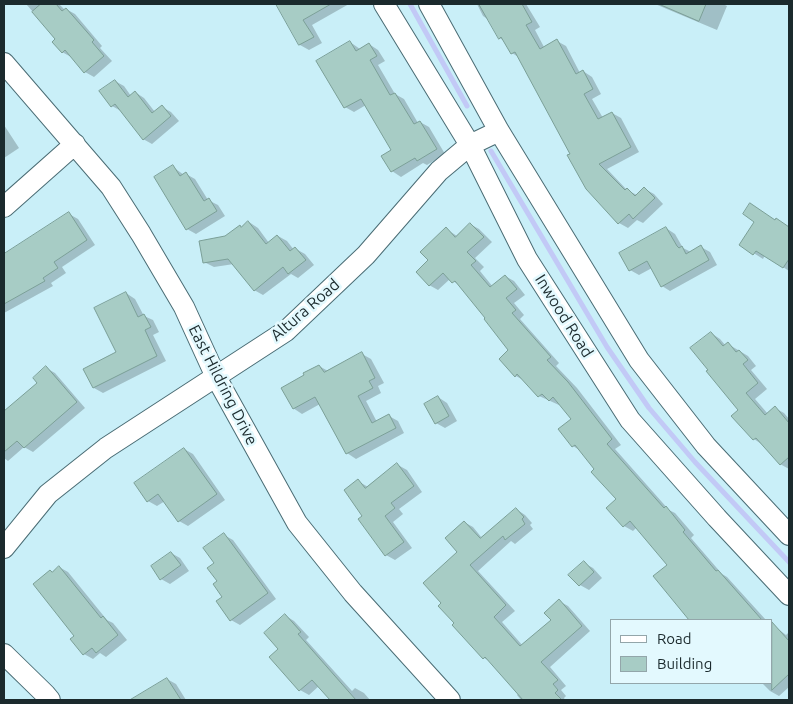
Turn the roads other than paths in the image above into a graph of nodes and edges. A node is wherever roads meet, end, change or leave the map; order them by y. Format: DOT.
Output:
graph roads {
  1 [pos="384,4"];
  2 [pos="429,4"];
  3 [pos="4,63"];
  4 [pos="499,131"];
  5 [pos="76,144"];
  6 [pos="470,145"];
  7 [pos="4,207"];
  8 [pos="216,377"];
  9 [pos="789,535"];
  10 [pos="4,548"];
  11 [pos="789,595"];
  12 [pos="4,654"];
  13 [pos="50,700"];
  14 [pos="450,700"];
  1 -- 6 [label="street, Inwood Road"];
  2 -- 4 [label="street"];
  3 -- 5 [label="street, East Hildring Drive"];
  4 -- 6 [label="street, Altura Road"];
  4 -- 9 [label="street"];
  5 -- 7 [label="street"];
  5 -- 8 [label="street, East Hildring Drive"];
  6 -- 8 [label="street, Altura Road"];
  6 -- 11 [label="street, Inwood Road"];
  8 -- 10 [label="street, Altura Road"];
  8 -- 14 [label="street, East Hildring Drive"];
  12 -- 13 [label="street"];
}
